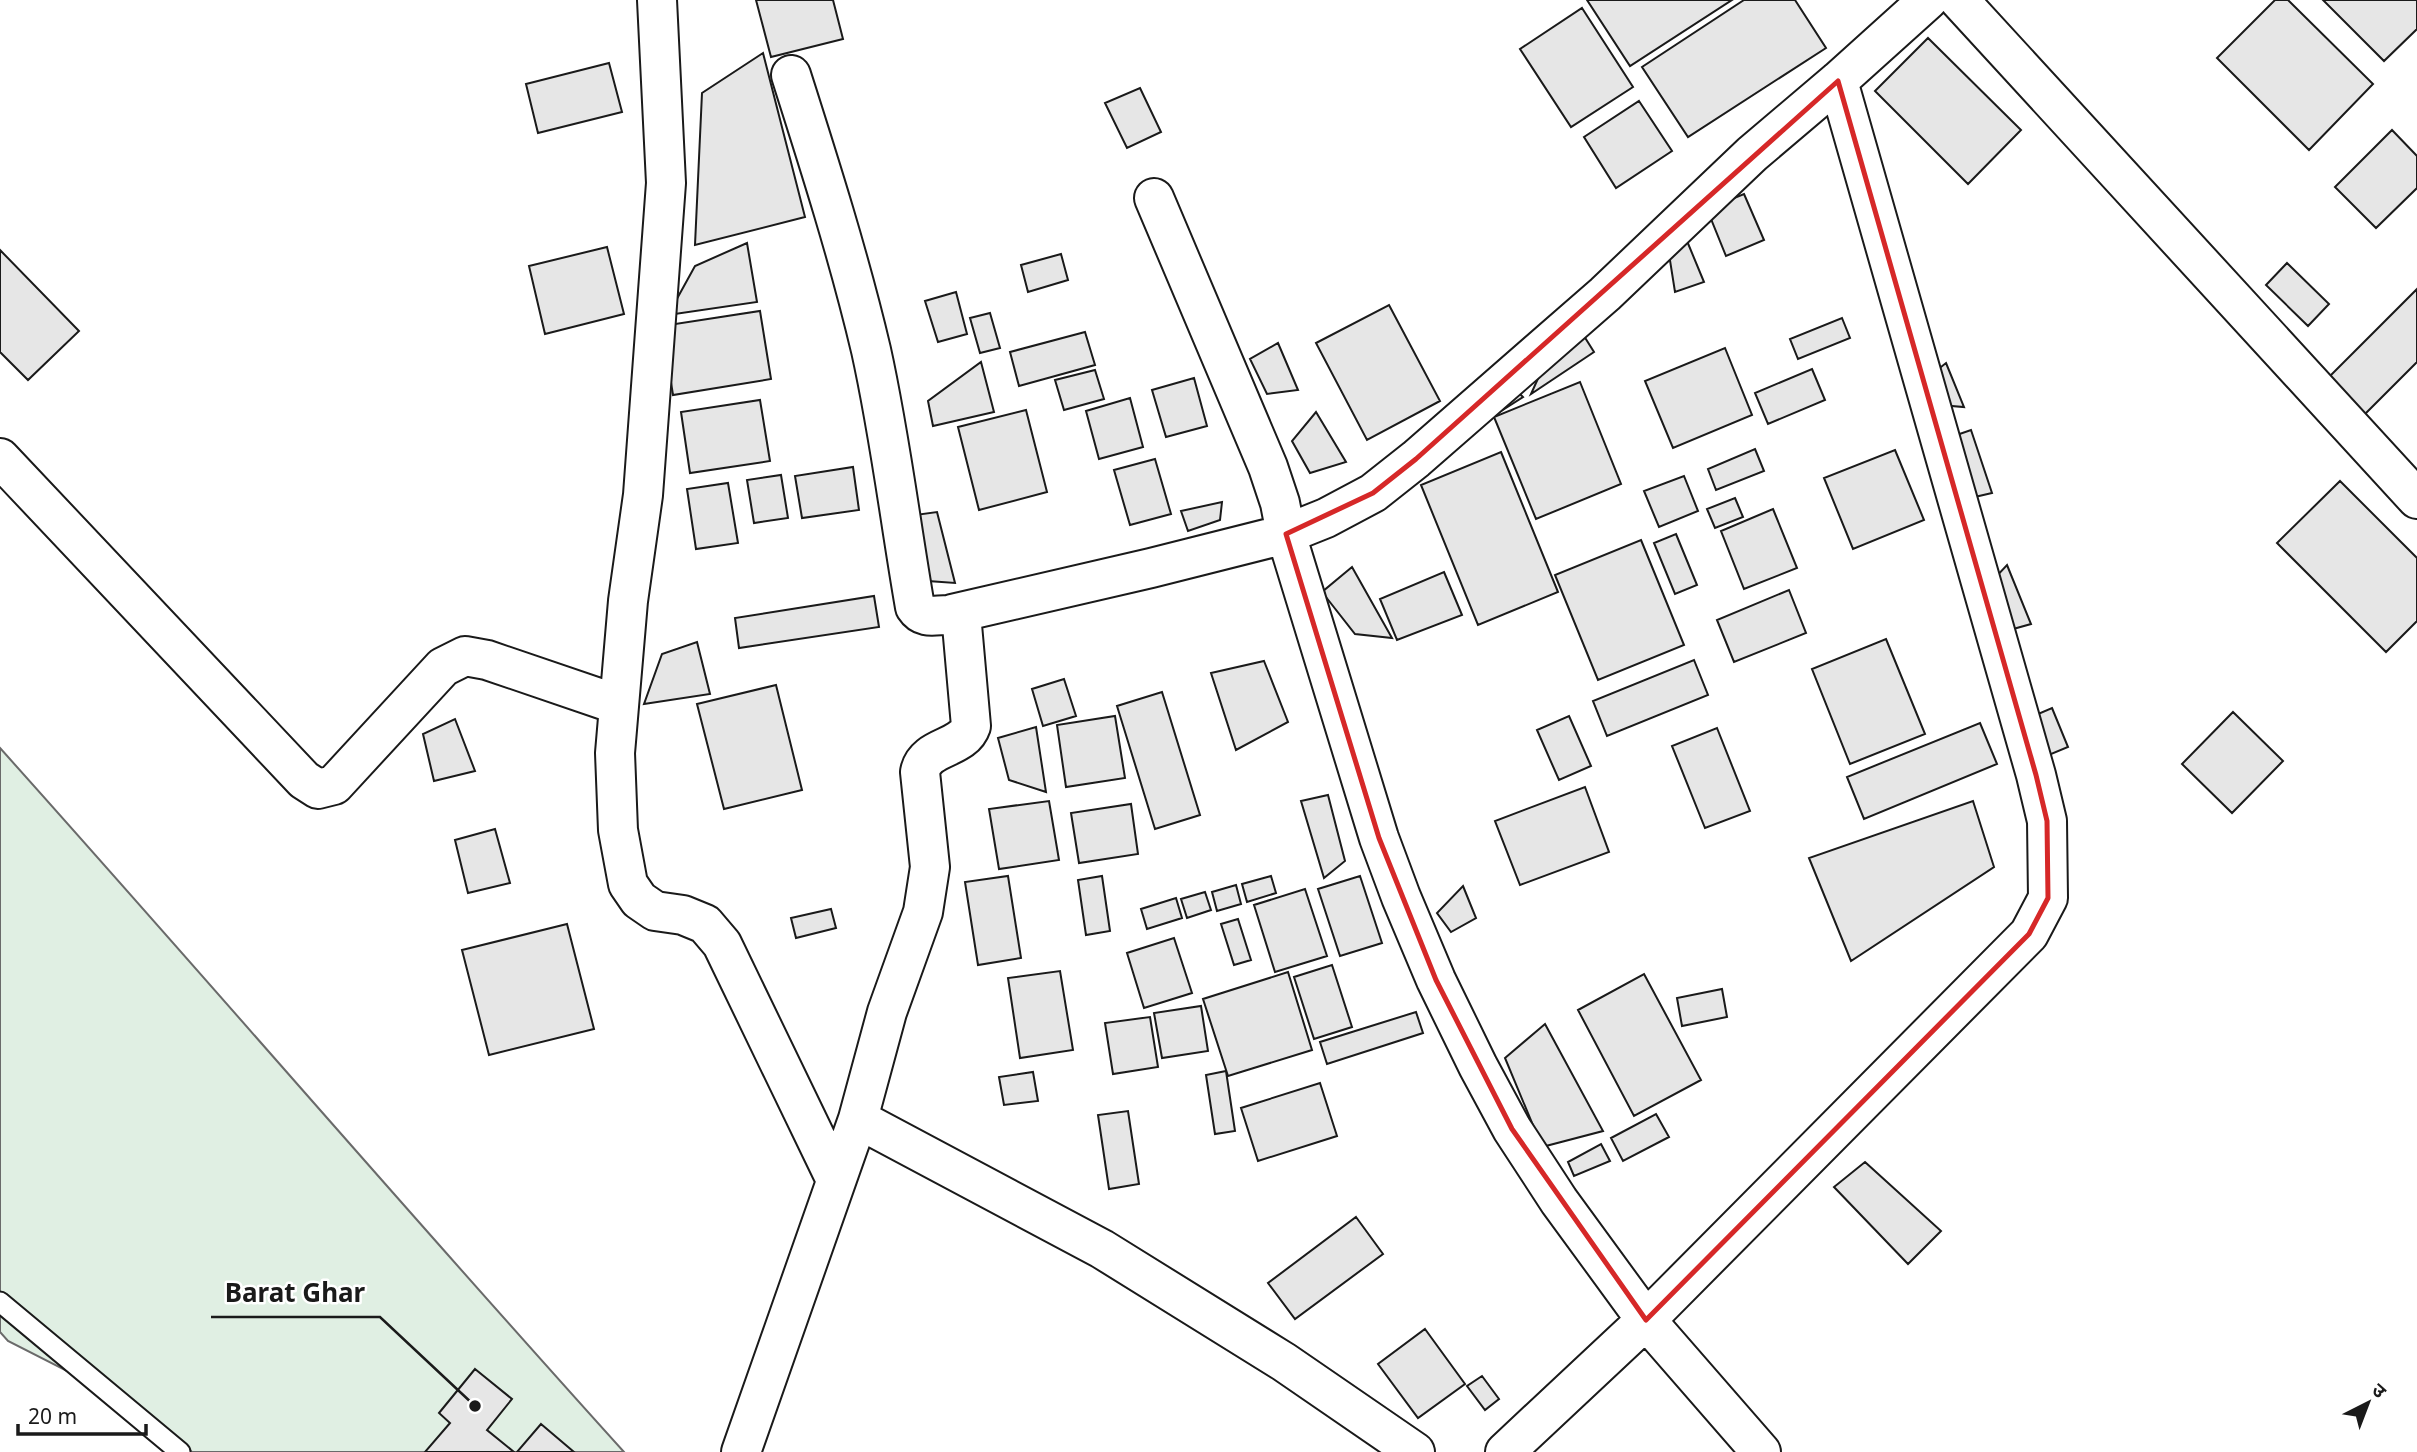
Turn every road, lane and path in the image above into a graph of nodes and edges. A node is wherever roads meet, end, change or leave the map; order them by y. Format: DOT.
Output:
graph roads {
  1 [pos="657,0"];
  2 [pos="1928,0"];
  3 [pos="1959,0"];
  4 [pos="791,75"];
  5 [pos="1838,82"];
  6 [pos="1154,198"];
  7 [pos="0,458"];
  8 [pos="2417,499"];
  9 [pos="1286,534"];
  10 [pos="952,614"];
  11 [pos="619,705"];
  12 [pos="858,1119"];
  13 [pos="836,1180"];
  14 [pos="0,1302"];
  15 [pos="1646,1320"];
  16 [pos="180,1452"];
  17 [pos="741,1452"];
  18 [pos="1416,1452"];
  19 [pos="1506,1452"];
  20 [pos="1761,1452"];
  1 -- 11 [label="street"];
  2 -- 5 [label="street"];
  3 -- 8 [label="street"];
  4 -- 10 [label="street"];
  5 -- 9 [label="street"];
  5 -- 15 [label="street"];
  6 -- 9 [label="street"];
  7 -- 11 [label="street"];
  9 -- 10 [label="street"];
  9 -- 15 [label="street"];
  10 -- 12 [label="street"];
  11 -- 13 [label="street"];
  12 -- 13 [label="street"];
  12 -- 18 [label="street"];
  13 -- 17 [label="street"];
  14 -- 16 [label="lane"];
  15 -- 19 [label="street"];
  15 -- 20 [label="street"];
}
